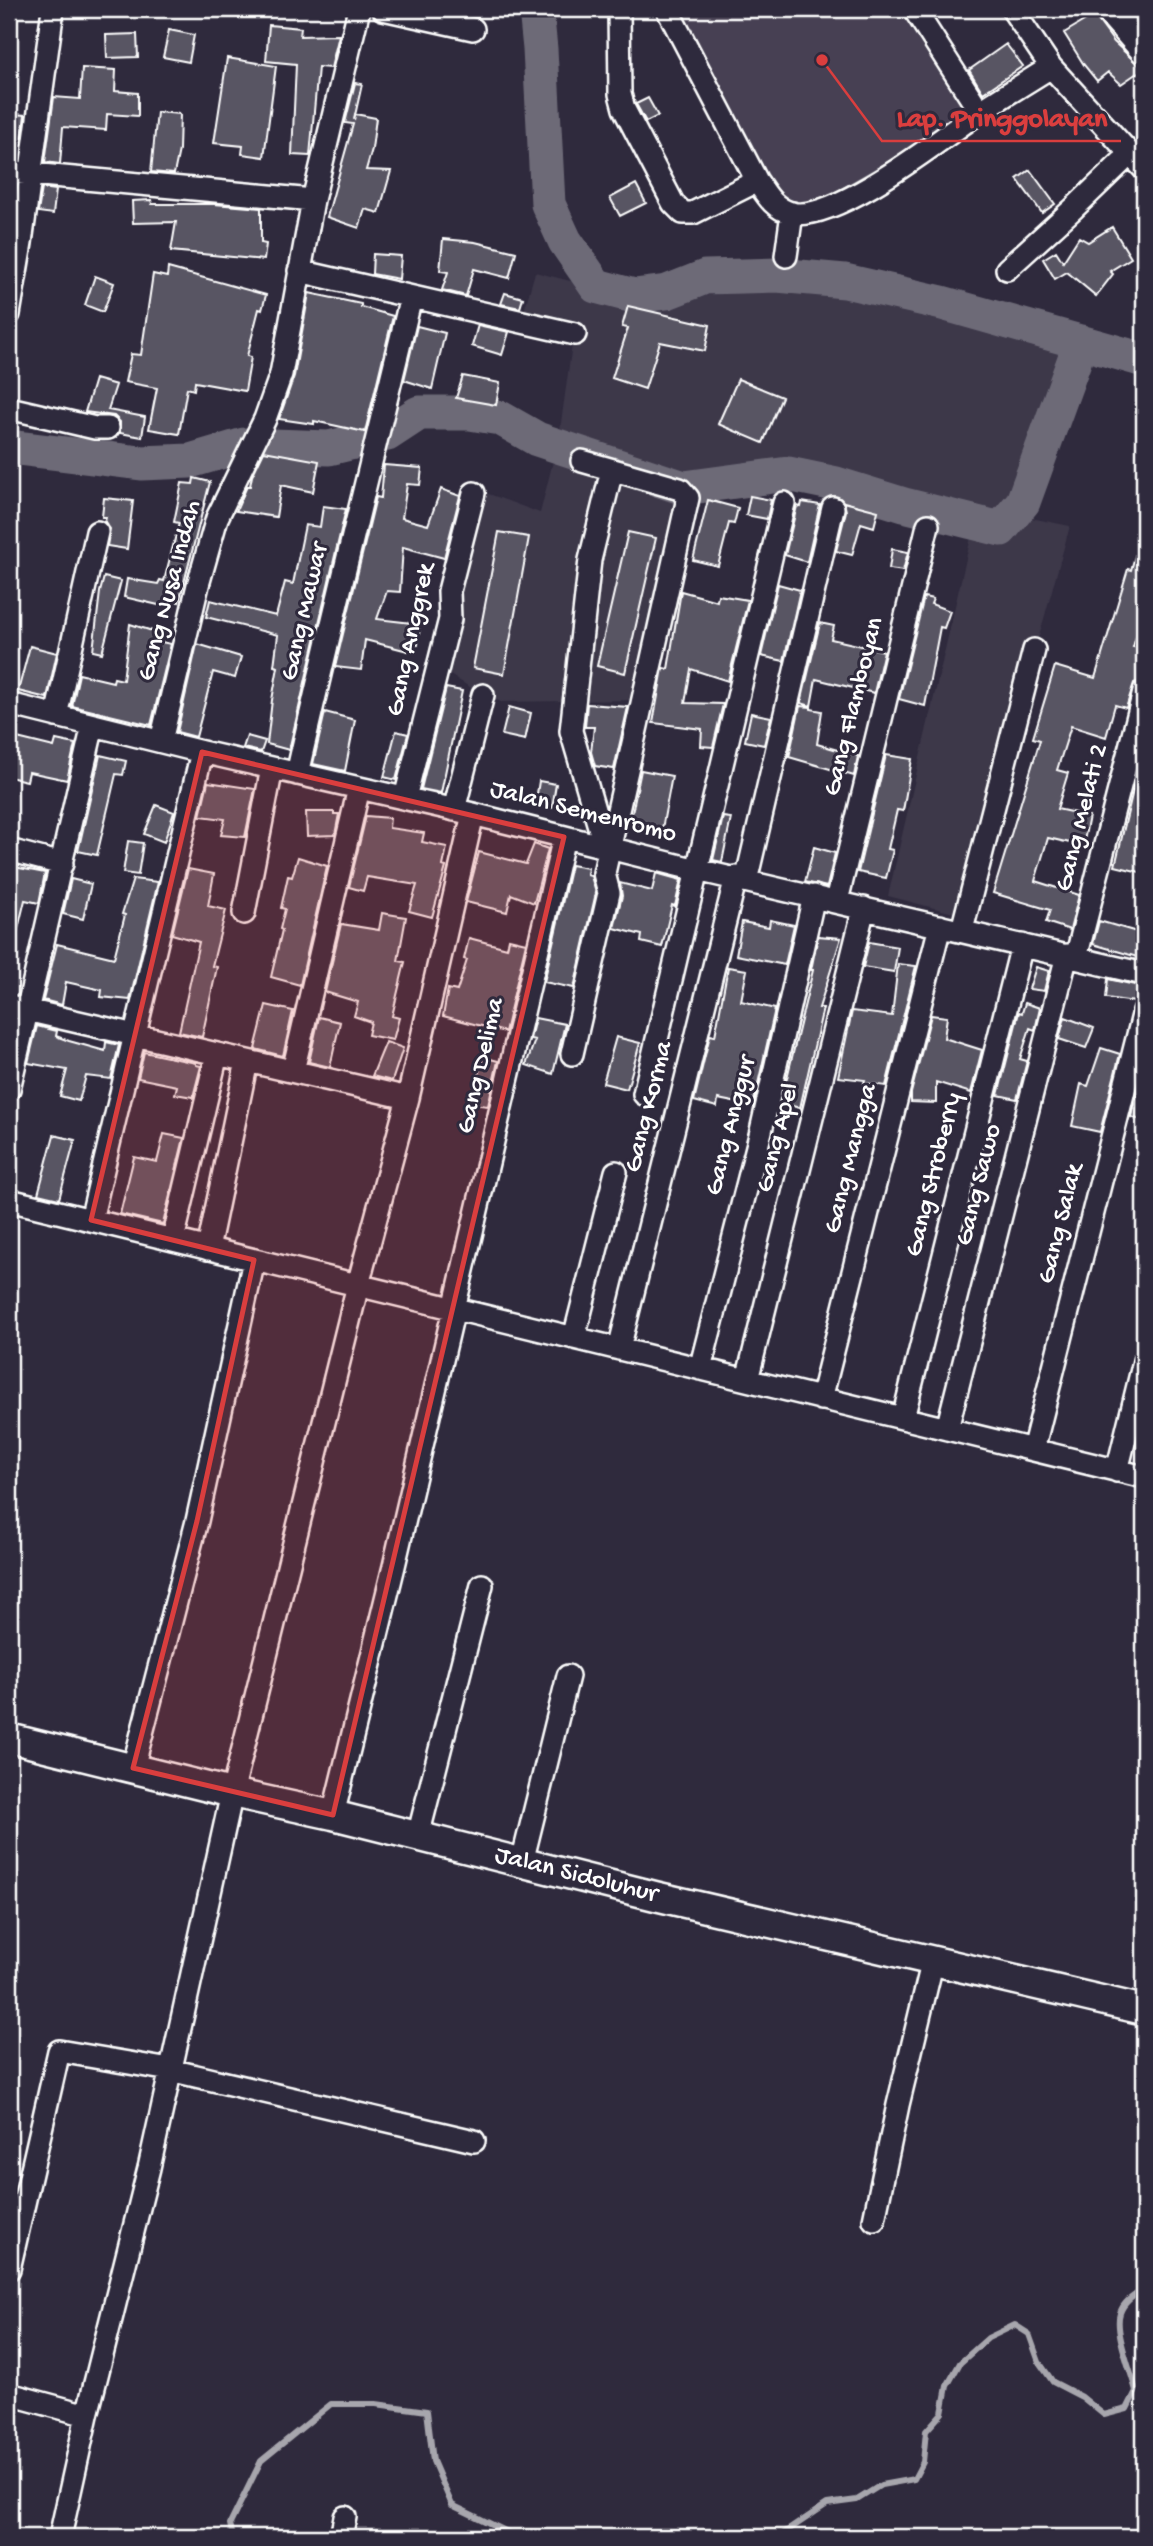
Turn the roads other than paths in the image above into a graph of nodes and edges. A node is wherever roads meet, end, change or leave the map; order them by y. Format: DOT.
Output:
graph roads {
  1 [pos="53,9"];
  2 [pos="359,9"];
  3 [pos="383,9"];
  4 [pos="619,9"];
  5 [pos="667,9"];
  6 [pos="914,9"];
  7 [pos="1012,9"];
  8 [pos="1109,9"];
  9 [pos="473,29"];
  10 [pos="1144,49"];
  11 [pos="1051,67"];
  12 [pos="980,112"];
  13 [pos="1137,161"];
  14 [pos="9,172"];
  15 [pos="31,174"];
  16 [pos="757,181"];
  17 [pos="313,200"];
  18 [pos="792,214"];
  19 [pos="786,256"];
  20 [pos="1007,269"];
  21 [pos="299,271"];
  22 [pos="411,297"];
  23 [pos="9,314"];
  24 [pos="575,334"];
  25 [pos="9,408"];
  26 [pos="108,428"];
  27 [pos="582,461"];
  28 [pos="612,470"];
  29 [pos="474,493"];
  30 [pos="784,503"];
  31 [pos="833,508"];
  32 [pos="928,525"];
  33 [pos="97,532"];
  34 [pos="1034,650"];
  35 [pos="1144,692"];
  36 [pos="483,695"];
  37 [pos="9,704"];
  38 [pos="56,716"];
  39 [pos="93,725"];
  40 [pos="161,741"];
  41 [pos="202,752"];
  42 [pos="272,768"];
  43 [pos="297,774"];
  44 [pos="359,788"];
  45 [pos="405,798"];
  46 [pos="463,812"];
  47 [pos="564,837"];
  48 [pos="608,847"];
  49 [pos="9,850"];
  50 [pos="62,864"];
  51 [pos="697,870"];
  52 [pos="741,879"];
  53 [pos="814,896"];
  54 [pos="836,901"];
  55 [pos="864,908"];
  56 [pos="244,913"];
  57 [pos="940,926"];
  58 [pos="962,930"];
  59 [pos="1022,945"];
  60 [pos="1071,957"];
  61 [pos="1144,974"];
  62 [pos="18,1008"];
  63 [pos="1144,1011"];
  64 [pos="135,1035"];
  65 [pos="216,1054"];
  66 [pos="572,1054"];
  67 [pos="247,1061"];
  68 [pos="293,1071"];
  69 [pos="9,1089"];
  70 [pos="644,1094"];
  71 [pos="408,1097"];
  72 [pos="616,1172"];
  73 [pos="9,1200"];
  74 [pos="91,1220"];
  75 [pos="173,1240"];
  76 [pos="208,1249"];
  77 [pos="254,1260"];
  78 [pos="358,1285"];
  79 [pos="454,1309"];
  80 [pos="574,1338"];
  81 [pos="619,1349"];
  82 [pos="1144,1361"];
  83 [pos="700,1369"];
  84 [pos="747,1380"];
  85 [pos="823,1391"];
  86 [pos="903,1418"];
  87 [pos="947,1429"];
  88 [pos="1033,1450"];
  89 [pos="1117,1471"];
  90 [pos="1144,1478"];
  91 [pos="482,1585"];
  92 [pos="568,1676"];
  93 [pos="9,1738"];
  94 [pos="132,1768"];
  95 [pos="232,1793"];
  96 [pos="333,1815"];
  97 [pos="418,1836"];
  98 [pos="522,1861"];
  99 [pos="933,1960"];
  100 [pos="1144,2010"];
  101 [pos="170,2070"];
  102 [pos="474,2141"];
  103 [pos="874,2220"];
  104 [pos="9,2269"];
  105 [pos="9,2394"];
  106 [pos="87,2414"];
  107 [pos="60,2537"];
  1 -- 15 [label="street"];
  2 -- 17 [label="street"];
  3 -- 9 [label="street"];
  4 -- 16 [label="street"];
  5 -- 16 [label="street"];
  6 -- 12 [label="street"];
  7 -- 11 [label="street"];
  8 -- 10 [label="main road"];
  11 -- 12 [label="street"];
  11 -- 13 [label="street"];
  12 -- 18 [label="street"];
  13 -- 20 [label="street"];
  14 -- 15 [label="street"];
  15 -- 17 [label="street"];
  15 -- 23 [label="street"];
  16 -- 18 [label="street"];
  17 -- 21 [label="street"];
  18 -- 19 [label="street"];
  21 -- 22 [label="street"];
  21 -- 40 [label="street, Gang Nusa Indah"];
  22 -- 24 [label="street"];
  22 -- 43 [label="street, Gang Mawar"];
  25 -- 26 [label="street"];
  27 -- 28 [label="street"];
  28 -- 48 [label="street"];
  28 -- 48 [label="street"];
  29 -- 45 [label="street, Gang Anggrek"];
  30 -- 51 [label="street"];
  31 -- 52 [label="street, Gang Korma"];
  32 -- 54 [label="street, Gang Flamboyan"];
  33 -- 38 [label="street"];
  34 -- 58 [label="street"];
  35 -- 60 [label="street, Gang Melati 2"];
  36 -- 46 [label="street"];
  37 -- 38 [label="street, Jalan Semenromo"];
  38 -- 39 [label="street, Jalan Semenromo"];
  39 -- 40 [label="street, Jalan Semenromo"];
  39 -- 50 [label="street"];
  40 -- 41 [label="street, Jalan Semenromo"];
  41 -- 42 [label="street, Jalan Semenromo"];
  41 -- 64 [label="street"];
  42 -- 43 [label="street, Jalan Semenromo"];
  42 -- 56 [label="street"];
  43 -- 44 [label="street, Jalan Semenromo"];
  44 -- 45 [label="street, Jalan Semenromo"];
  44 -- 68 [label="street"];
  45 -- 46 [label="street, Jalan Semenromo"];
  46 -- 47 [label="street, Jalan Semenromo"];
  46 -- 71 [label="street"];
  47 -- 48 [label="street, Jalan Semenromo"];
  47 -- 79 [label="street, Gang Delima"];
  48 -- 51 [label="street, Jalan Semenromo"];
  48 -- 66 [label="street"];
  49 -- 50 [label="street"];
  50 -- 62 [label="street"];
  51 -- 52 [label="street, Jalan Semenromo"];
  51 -- 70 [label="street"];
  52 -- 53 [label="street, Jalan Semenromo"];
  52 -- 81 [label="street, Gang Korma"];
  53 -- 54 [label="street, Jalan Semenromo"];
  53 -- 83 [label="street, Gang Anggur"];
  54 -- 55 [label="street, Jalan Semenromo"];
  55 -- 57 [label="street, Jalan Semenromo"];
  55 -- 84 [label="street, Gang Apel"];
  57 -- 58 [label="street, Jalan Semenromo"];
  57 -- 85 [label="street, Gang Mangga"];
  58 -- 59 [label="street, Jalan Semenromo"];
  59 -- 60 [label="street, Jalan Semenromo"];
  59 -- 86 [label="street, Gang Stroberry"];
  60 -- 61 [label="street, Jalan Semenromo"];
  60 -- 87 [label="street, Gang Sawo"];
  62 -- 64 [label="street"];
  62 -- 69 [label="street"];
  63 -- 88 [label="street, Gang Salak"];
  64 -- 65 [label="street"];
  64 -- 74 [label="street"];
  65 -- 67 [label="street"];
  65 -- 75 [label="street"];
  67 -- 68 [label="street"];
  67 -- 76 [label="street"];
  68 -- 71 [label="street"];
  71 -- 78 [label="street"];
  72 -- 80 [label="street"];
  73 -- 74 [label="street"];
  74 -- 75 [label="street"];
  75 -- 76 [label="street"];
  76 -- 77 [label="street"];
  77 -- 78 [label="street"];
  77 -- 94 [label="street"];
  78 -- 79 [label="street"];
  78 -- 95 [label="street"];
  79 -- 80 [label="street"];
  79 -- 96 [label="street, Gang Delima"];
  80 -- 81 [label="street"];
  81 -- 83 [label="street"];
  82 -- 89 [label="street"];
  83 -- 84 [label="street"];
  84 -- 85 [label="street"];
  85 -- 86 [label="street"];
  86 -- 87 [label="street"];
  87 -- 88 [label="street"];
  88 -- 89 [label="street"];
  89 -- 90 [label="street"];
  91 -- 97 [label="street"];
  92 -- 98 [label="street"];
  93 -- 94 [label="main road, Jalan Sidoluhur"];
  94 -- 95 [label="main road, Jalan Sidoluhur"];
  95 -- 96 [label="main road, Jalan Sidoluhur"];
  95 -- 101 [label="street"];
  96 -- 97 [label="main road, Jalan Sidoluhur"];
  97 -- 98 [label="main road, Jalan Sidoluhur"];
  98 -- 99 [label="main road, Jalan Sidoluhur"];
  99 -- 100 [label="main road, Jalan Sidoluhur"];
  99 -- 103 [label="street"];
  101 -- 102 [label="street"];
  101 -- 104 [label="street"];
  101 -- 106 [label="street"];
  105 -- 106 [label="street"];
  106 -- 107 [label="street"];
}
